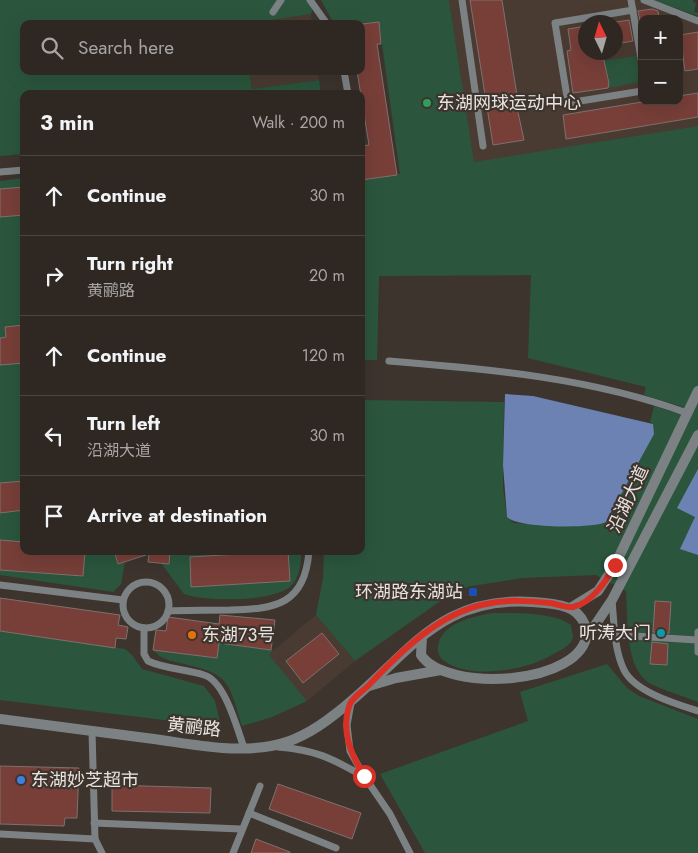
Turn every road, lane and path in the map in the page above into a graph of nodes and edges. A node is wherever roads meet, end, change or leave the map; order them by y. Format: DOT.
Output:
graph roads {
  1 [pos="281,0"];
  2 [pos="310,0"];
  3 [pos="462,0"];
  4 [pos="631,0"];
  5 [pos="644,0"];
  6 [pos="633,10"];
  7 [pos="273,12"];
  8 [pos="324,20"];
  9 [pos="698,21"];
  10 [pos="641,60"];
  11 [pos="345,75"];
  12 [pos="347,90"];
  13 [pos="638,92"];
  14 [pos="483,146"];
  15 [pos="20,170"];
  16 [pos="0,172"];
  17 [pos="389,362"];
  18 [pos="698,391"];
  19 [pos="687,413"];
  20 [pos="698,435"];
  21 [pos="309,555"];
  22 [pos="0,585"];
  23 [pos="123,600"];
  24 [pos="612,600"];
  25 [pos="572,608"];
  26 [pos="168,611"];
  27 [pos="144,628"];
  28 [pos="698,632"];
  29 [pos="616,635"];
  30 [pos="422,637"];
  31 [pos="587,637"];
  32 [pos="697,640"];
  33 [pos="698,652"];
  34 [pos="441,670"];
  35 [pos="367,687"];
  36 [pos="351,702"];
  37 [pos="698,711"];
  38 [pos="0,719"];
  39 [pos="92,731"];
  40 [pos="271,746"];
  41 [pos="244,748"];
  42 [pos="364,776"];
  43 [pos="260,786"];
  44 [pos="249,813"];
  45 [pos="94,823"];
  46 [pos="241,829"];
  47 [pos="0,834"];
  48 [pos="95,839"];
  49 [pos="336,848"];
  50 [pos="102,853"];
  51 [pos="233,853"];
  52 [pos="410,853"];
  1 -- 7 [label="lane"];
  2 -- 8 [label="lane"];
  3 -- 14 [label="lane"];
  4 -- 6 [label="lane"];
  5 -- 9 [label="lane"];
  6 -- 10 [label="lane"];
  6 -- 13 [label="lane"];
  11 -- 12 [label="lane"];
  15 -- 16 [label="lane"];
  17 -- 19 [label="lane"];
  18 -- 19 [label="street, 沿湖大道"];
  19 -- 25 [label="street, 沿湖大道"];
  20 -- 24 [label="street"];
  21 -- 26 [label="lane"];
  22 -- 23 [label="lane"];
  23 -- 26 [label="lane"];
  23 -- 27 [label="lane"];
  24 -- 29 [label="lane"];
  24 -- 31 [label="street"];
  25 -- 30 [label="street, 黄鹂路"];
  25 -- 31 [label="street"];
  26 -- 27 [label="lane"];
  27 -- 41 [label="lane"];
  28 -- 32 [label="lane"];
  29 -- 32 [label="lane"];
  29 -- 37 [label="lane"];
  30 -- 34 [label="street"];
  30 -- 35 [label="street, 黄鹂路"];
  31 -- 34 [label="street"];
  32 -- 33 [label="lane"];
  34 -- 35 [label="street"];
  35 -- 36 [label="street, 黄鹂路"];
  36 -- 40 [label="street, 黄鹂路"];
  36 -- 42 [label="lane"];
  38 -- 39 [label="street, 黄鹂路"];
  39 -- 41 [label="street, 黄鹂路"];
  39 -- 45 [label="lane"];
  40 -- 41 [label="street, 黄鹂路"];
  40 -- 42 [label="lane"];
  42 -- 52 [label="lane"];
  43 -- 44 [label="lane"];
  44 -- 46 [label="lane"];
  44 -- 49 [label="lane"];
  45 -- 46 [label="lane"];
  45 -- 48 [label="lane"];
  46 -- 51 [label="lane"];
  47 -- 48 [label="lane"];
  48 -- 50 [label="lane"];
}
